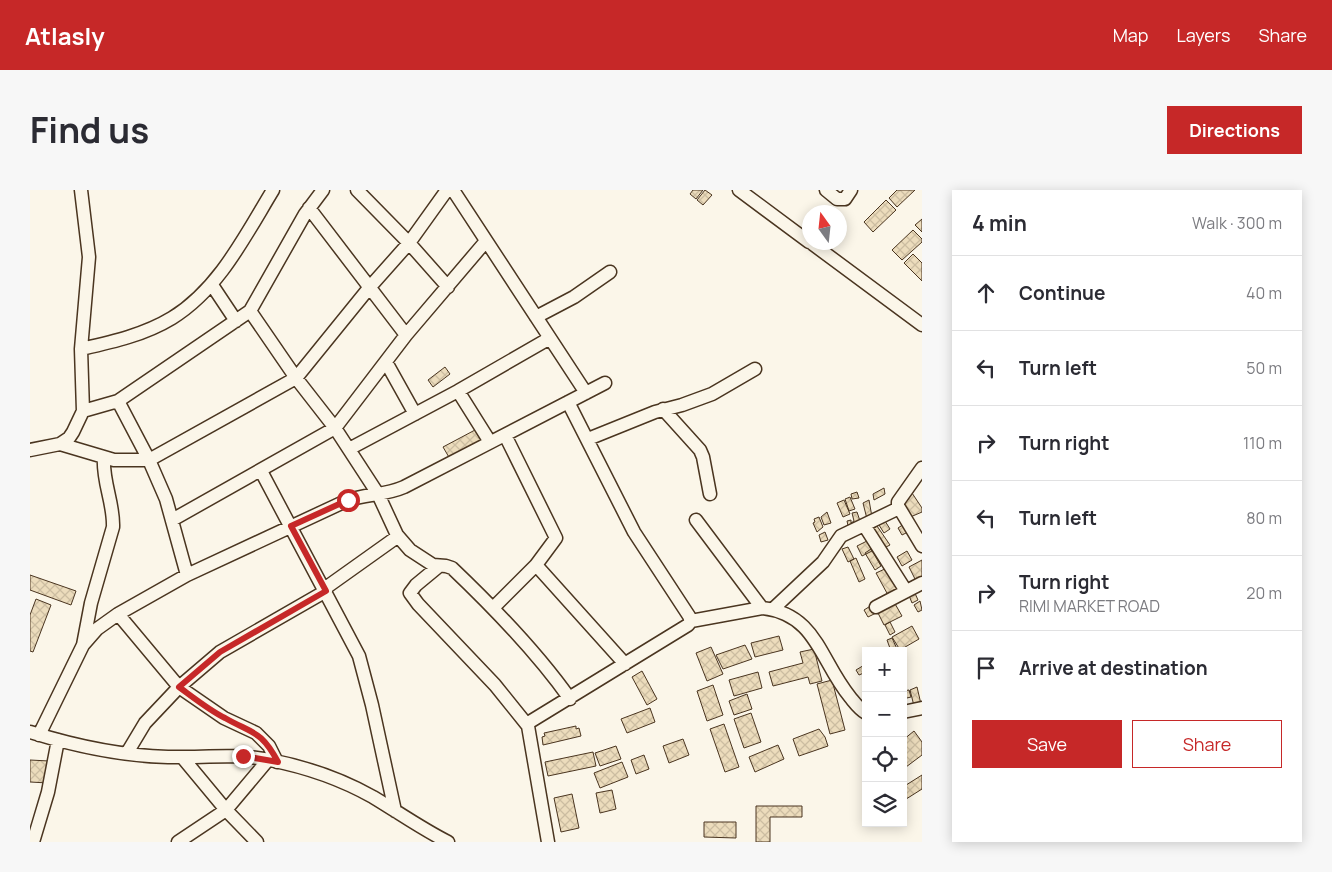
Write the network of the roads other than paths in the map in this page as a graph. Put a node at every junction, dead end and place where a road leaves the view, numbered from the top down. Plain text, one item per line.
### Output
1 (81, 190) edge
2 (274, 190) edge
3 (323, 190) edge
4 (357, 190) edge
5 (447, 190) edge
6 (452, 190) edge
7 (739, 190) edge
8 (826, 190) edge
9 (851, 190) edge
10 (309, 208) junction
11 (802, 236) edge
12 (486, 241) junction
13 (409, 243) junction
14 (821, 250) edge
15 (610, 272) dead end
16 (212, 285) junction
17 (448, 287) junction
18 (369, 288) junction
19 (250, 311) junction
20 (536, 317) junction
21 (236, 321) junction
22 (922, 325) edge
23 (406, 335) junction
24 (550, 338) junction
25 (81, 350) junction
26 (386, 362) junction
27 (754, 369) dead end
28 (296, 378) junction
29 (605, 383) dead end
30 (458, 391) junction
31 (586, 393) junction
32 (118, 401) junction
33 (568, 402) junction
34 (663, 409) junction
35 (83, 410) junction
36 (415, 414) junction
37 (335, 428) junction
38 (505, 434) junction
39 (588, 439) junction
40 (490, 442) junction
41 (60, 444) junction
42 (30, 448) edge
43 (349, 449) junction
44 (104, 457) junction
45 (149, 460) junction
46 (922, 468) edge
47 (261, 471) junction
48 (378, 494) junction
49 (710, 494) dead end
50 (900, 508) junction
51 (172, 520) junction
52 (696, 520) dead end
53 (864, 524) junction
54 (291, 526) junction
55 (397, 535) junction
56 (922, 546) edge
57 (536, 565) junction
58 (439, 566) junction
59 (187, 575) junction
60 (922, 583) edge
61 (325, 590) junction
62 (906, 591) junction
63 (876, 607) dead end
64 (493, 608) junction
65 (767, 608) junction
66 (118, 614) junction
67 (691, 621) junction
68 (82, 645) junction
69 (624, 664) junction
70 (179, 687) junction
71 (570, 699) junction
72 (922, 708) edge
73 (862, 711) edge
74 (907, 711) edge
75 (528, 726) junction
76 (34, 734) edge
77 (58, 740) junction
78 (127, 754) junction
79 (182, 757) junction
80 (273, 761) junction
81 (226, 810) junction
82 (395, 811) junction
83 (34, 842) edge
84 (178, 842) edge
85 (257, 842) edge
86 (448, 842) edge
87 (548, 842) edge

1 - 25 street
2 - 16 street
3 - 10 street
4 - 13 street
5 - 13 street
6 - 12 street
7 - 11 street
8 - 9 street
10 - 18 street
10 - 19 street
12 - 17 street
12 - 20 street
13 - 17 street
13 - 18 street
14 - 22 street
15 - 20 street
16 - 21 street
16 - 25 street
17 - 23 street
18 - 23 street
18 - 28 street
19 - 21 street
19 - 28 street
20 - 24 street
21 - 32 street
23 - 26 street
24 - 30 street
24 - 31 street
25 - 35 street
26 - 36 street
26 - 37 street
27 - 34 street
28 - 37 street
28 - 45 street
29 - 31 street
30 - 36 street
30 - 40 street
31 - 33 street
32 - 35 street
32 - 45 street
33 - 38 street
33 - 39 street
34 - 39 street
34 - 49 street
35 - 41 street
36 - 43 street
37 - 43 street
37 - 47 street
38 - 40 street
38 - 57 street
39 - 67 street
40 - 48 street
41 - 42 street
41 - 44 street
43 - 48 street
44 - 45 street
44 - 68 street
45 - 51 street
46 - 50 street
47 - 51 street
47 - 54 street
48 - 54 street
48 - 55 street
50 - 53 street
50 - 56 street
51 - 59 street
52 - 65 street
53 - 62 street
53 - 65 street
54 - 59 street
54 - 61 street
55 - 58 street
55 - 61 street
57 - 64 street
57 - 69 street
58 - 64 street
58 - 75 street
59 - 66 street
60 - 62 street
61 - 70 street
61 - 82 street
62 - 63 street
64 - 71 street
65 - 67 street
65 - 73 street
66 - 68 street
66 - 70 street
67 - 69 street
68 - 76 street
69 - 71 street
70 - 78 street
70 - 80 street
71 - 75 street
72 - 74 street
75 - 87 street
76 - 77 street
77 - 78 street
77 - 83 street
78 - 79 street
79 - 80 street
79 - 81 street
80 - 81 street
80 - 82 street
81 - 84 street
81 - 85 street
82 - 86 street

